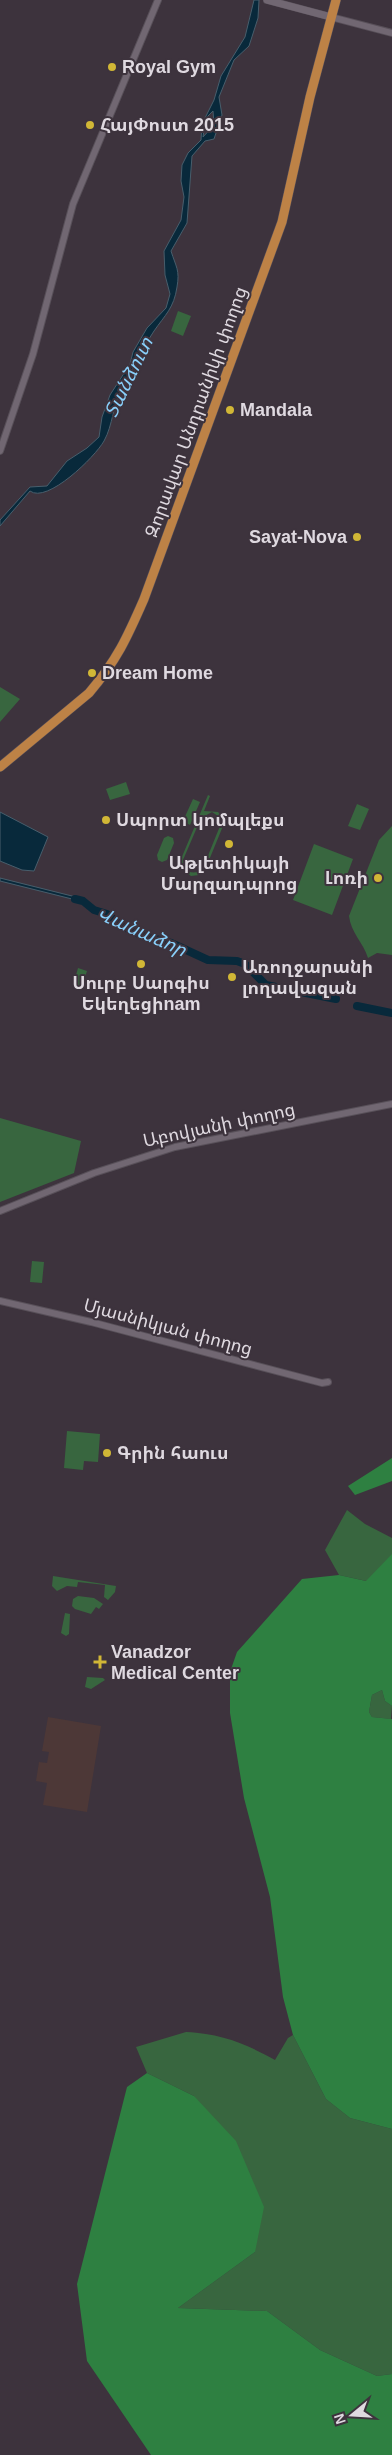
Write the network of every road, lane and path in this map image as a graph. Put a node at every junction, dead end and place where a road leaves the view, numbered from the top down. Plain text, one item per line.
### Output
1 (158, 0) edge
2 (269, 0) edge
3 (336, 0) edge
4 (331, 17) junction
5 (392, 33) edge
6 (0, 451) edge
7 (0, 767) edge
8 (392, 1104) edge
9 (0, 1211) edge
10 (0, 1301) edge
11 (328, 1382) dead end

1 - 6 street
2 - 4 main road
3 - 4 highway, Զորավար Անդրանիկի փողոց
4 - 5 street
4 - 7 highway, Զորավար Անդրանիկի փողոց
8 - 9 street, Աբովյանի փողոց
10 - 11 street, Մյասնիկյան փողոց

